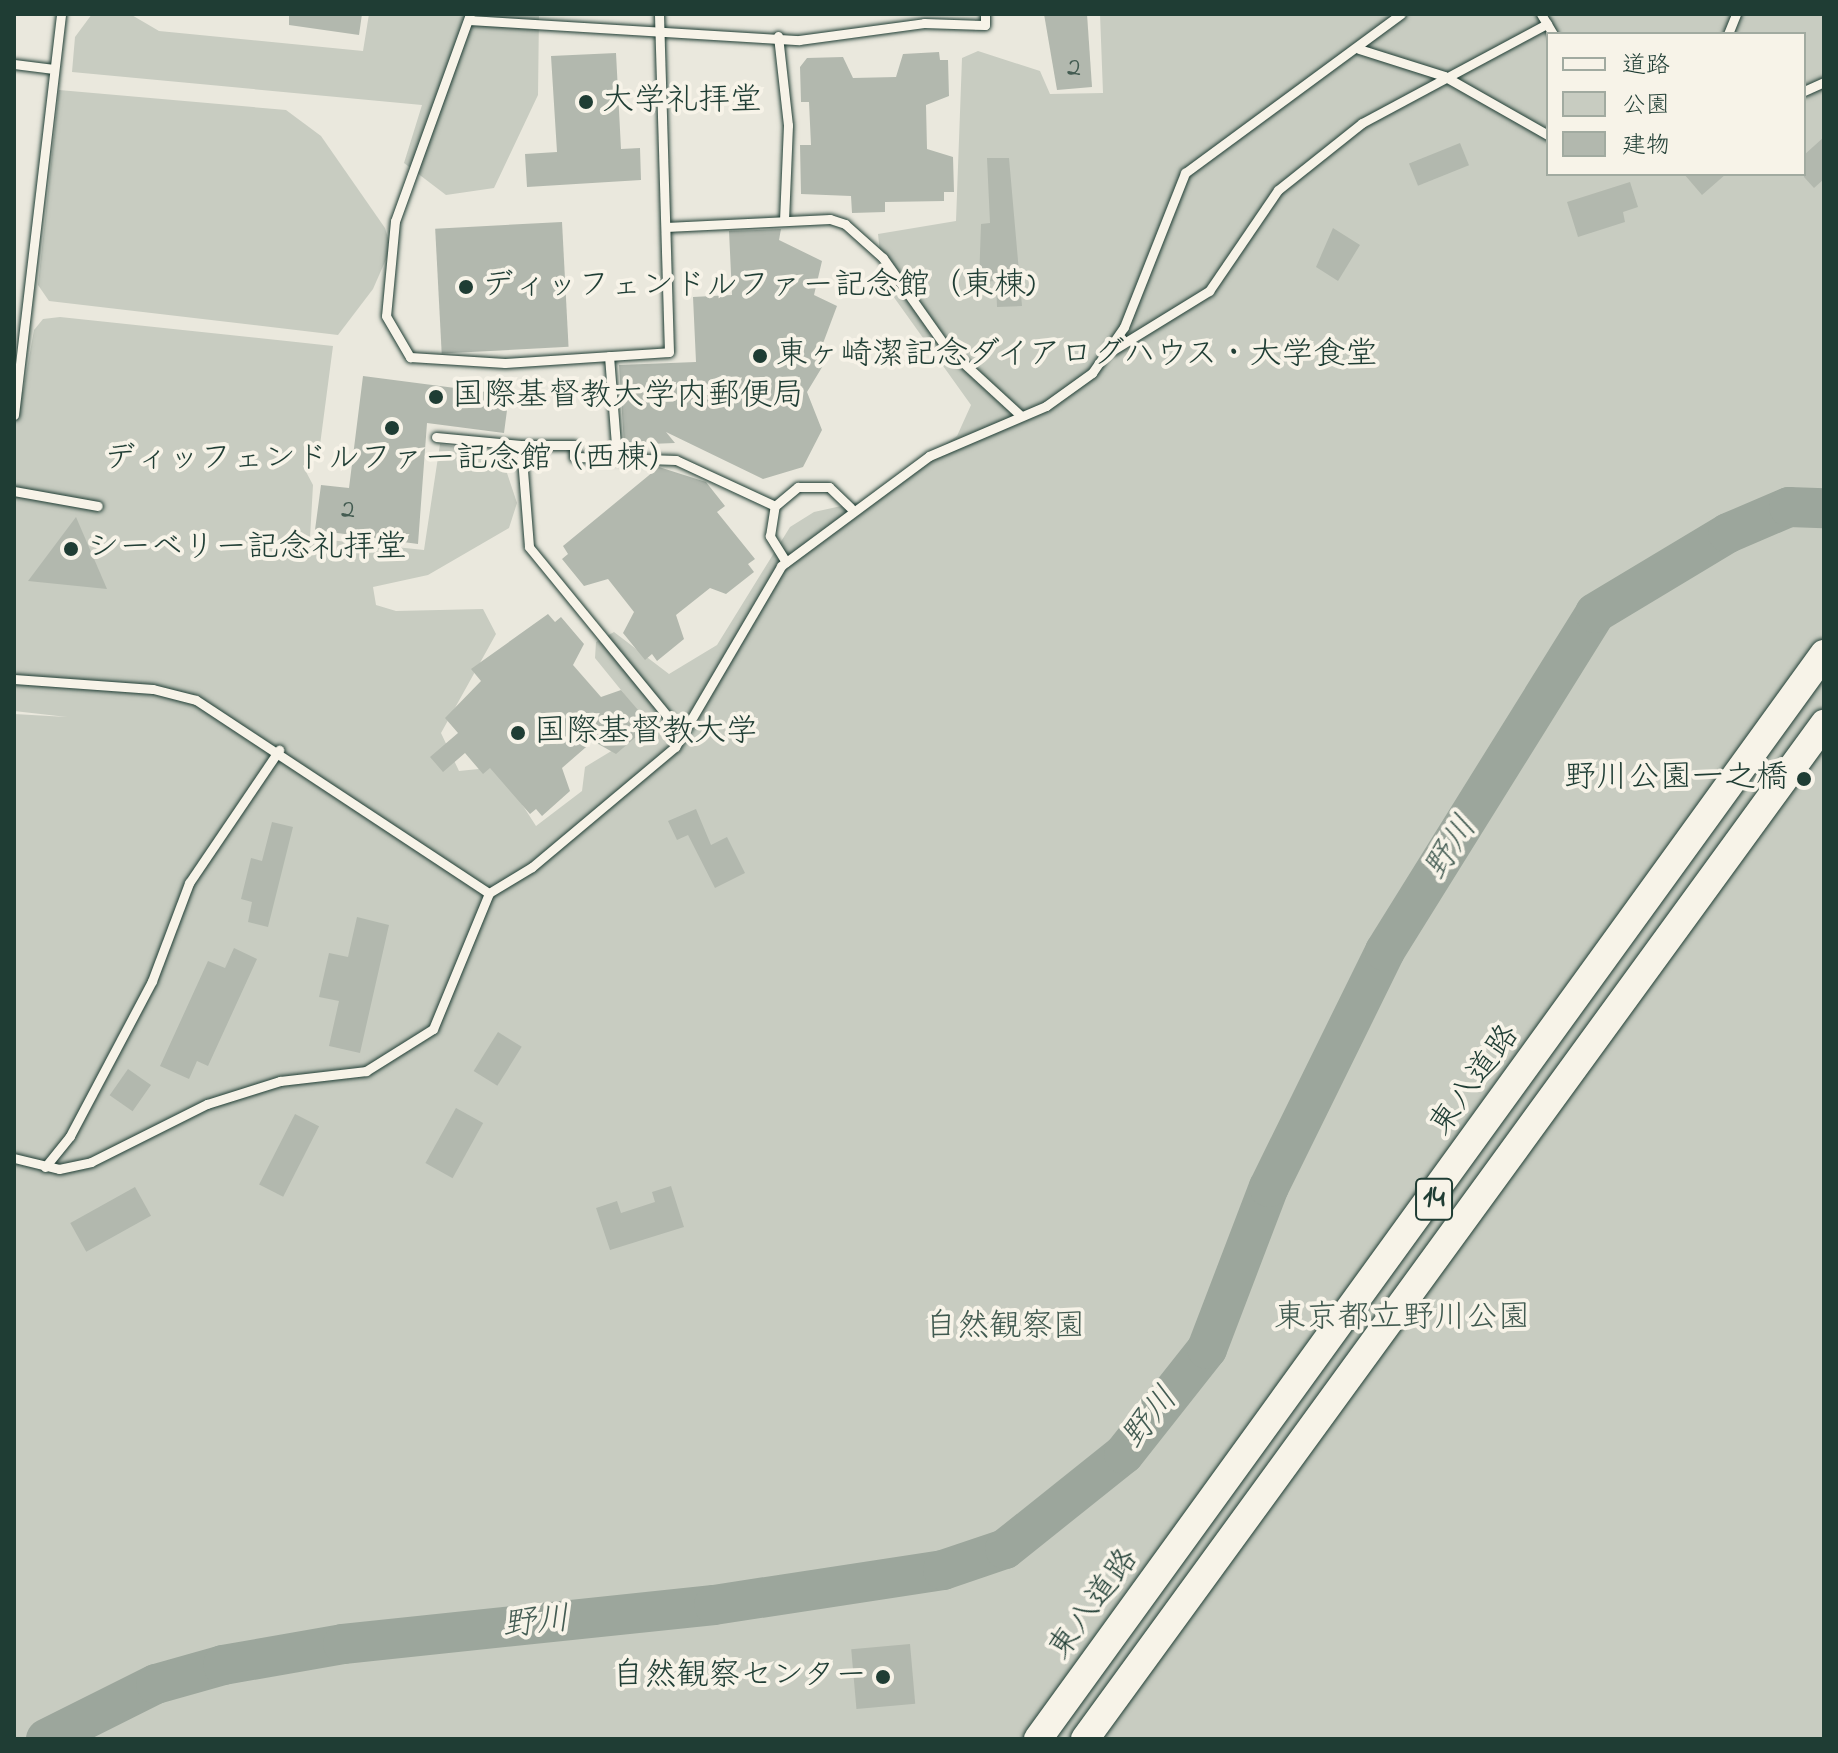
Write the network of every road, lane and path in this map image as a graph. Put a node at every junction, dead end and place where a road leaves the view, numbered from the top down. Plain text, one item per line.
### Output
1 (61, 14) edge
2 (659, 14) edge
3 (985, 14) edge
4 (1401, 14) edge
5 (1541, 14) edge
6 (470, 17) edge
7 (1547, 24) junction
8 (659, 28) junction
9 (1552, 32) edge
10 (778, 36) junction
11 (1359, 49) junction
12 (14, 64) edge
13 (54, 69) junction
14 (1444, 76) junction
15 (1546, 134) edge
16 (784, 220) junction
17 (666, 227) junction
18 (1113, 350) junction
19 (609, 356) junction
20 (14, 415) edge
21 (1021, 416) junction
22 (436, 437) dead end
23 (521, 445) junction
24 (617, 458) junction
25 (14, 491) edge
26 (98, 506) dead end
27 (775, 506) junction
28 (851, 508) junction
29 (786, 562) junction
30 (1824, 654) edge
31 (14, 679) edge
32 (1824, 724) edge
33 (683, 735) junction
34 (279, 750) junction
35 (489, 893) junction
36 (14, 1158) edge
37 (45, 1167) junction
38 (1038, 1739) edge
39 (1085, 1739) edge

1 - 13 lane
2 - 8 lane
3 - 10 lane
4 - 11 lane
5 - 7 lane
6 - 8 lane
6 - 19 lane
7 - 9 lane
7 - 14 lane
8 - 10 lane
8 - 17 lane
10 - 16 lane
11 - 14 lane
11 - 18 lane
12 - 13 lane
13 - 20 lane
14 - 15 lane
14 - 18 lane
16 - 17 lane
16 - 21 lane
17 - 19 lane
18 - 21 lane
19 - 24 lane
21 - 28 lane
22 - 23 lane
23 - 24 lane
23 - 33 lane
24 - 27 lane
25 - 26 lane
27 - 28 lane
27 - 29 lane
28 - 29 lane
29 - 33 lane
30 - 38 main road, 東八道路 / 14
31 - 34 lane
32 - 39 main road, 14
33 - 35 lane
34 - 35 lane
34 - 37 lane
35 - 37 lane
36 - 37 lane

